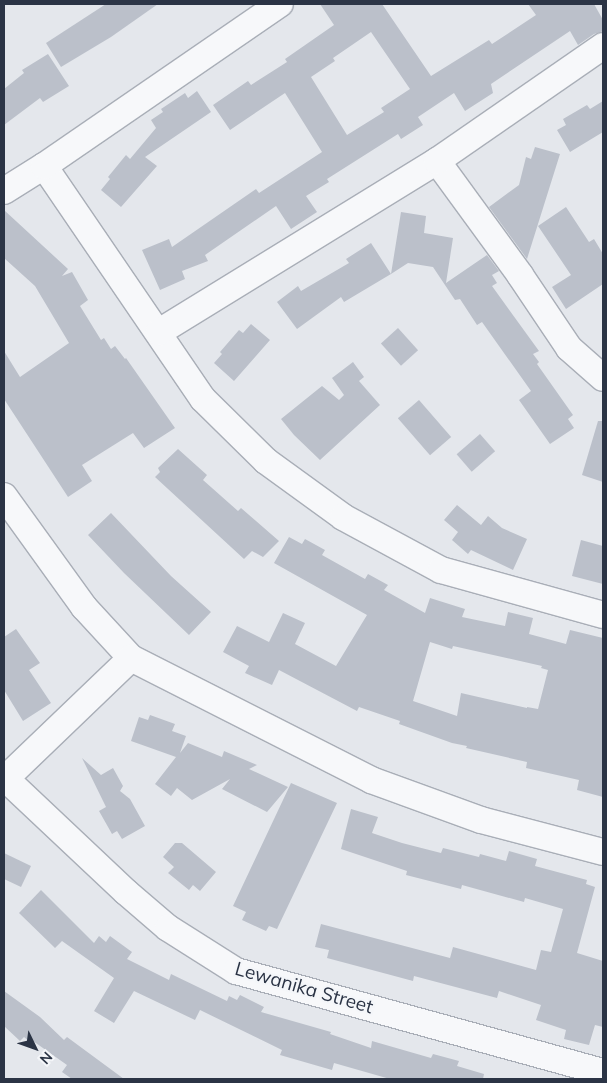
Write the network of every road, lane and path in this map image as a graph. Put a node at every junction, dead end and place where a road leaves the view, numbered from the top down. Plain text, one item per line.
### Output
1 (280, 4) edge
2 (603, 46) edge
3 (437, 162) junction
4 (44, 166) junction
5 (4, 191) edge
6 (159, 332) junction
7 (603, 378) edge
8 (4, 496) edge
9 (603, 615) edge
10 (131, 658) junction
11 (5, 780) edge
12 (603, 852) edge
13 (603, 1072) edge

1 - 4 street
2 - 3 street
3 - 6 street
3 - 7 street
4 - 5 street
4 - 6 street
6 - 9 street
8 - 10 street
10 - 11 street
10 - 12 street
11 - 13 street, Lewanika Street

